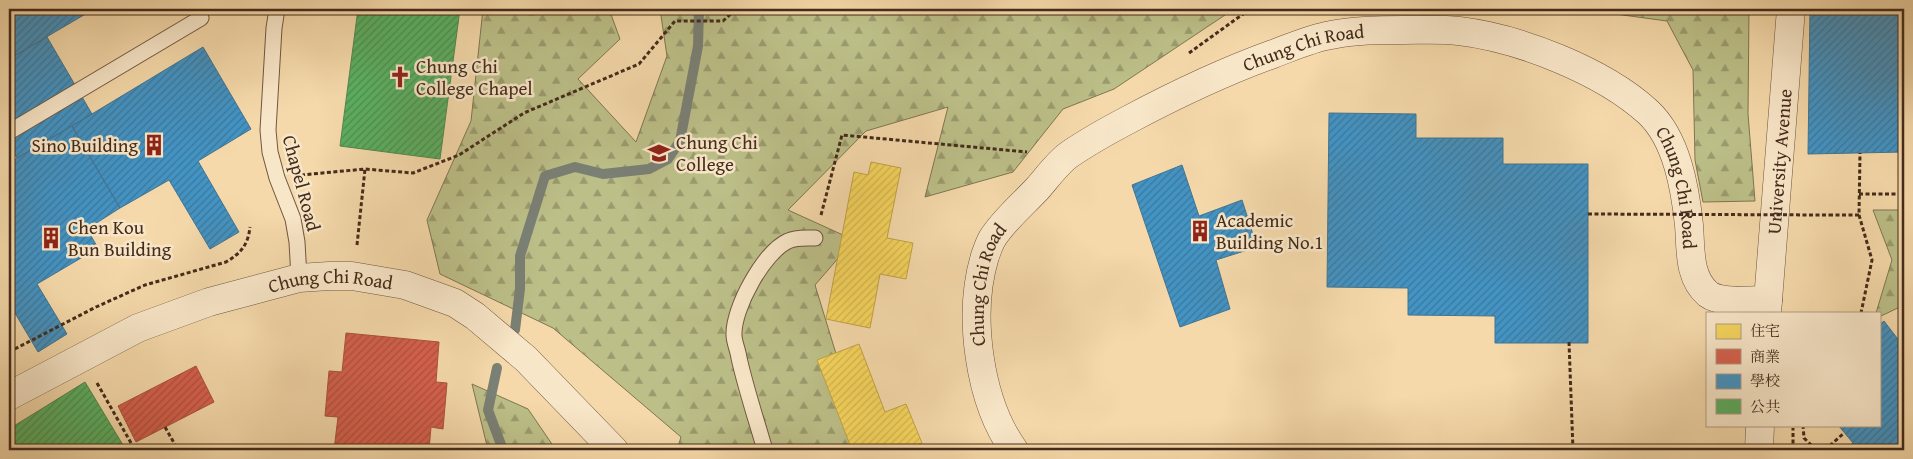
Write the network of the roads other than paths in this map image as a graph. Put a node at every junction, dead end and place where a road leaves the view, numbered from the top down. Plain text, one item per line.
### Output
1 (278, 9) edge
2 (1791, 9) edge
3 (200, 18) dead end
4 (9, 132) edge
5 (815, 238) road end
6 (298, 278) junction
7 (1768, 306) edge
8 (9, 396) edge
9 (1760, 426) edge
10 (614, 450) edge
11 (765, 450) edge
12 (1014, 450) edge
13 (1759, 450) edge

1 - 6 lane, Chapel Road
2 - 7 street, University Avenue
3 - 4 lane
5 - 11 lane
6 - 8 street, Chung Chi Road
6 - 10 street, Chung Chi Road
7 - 12 street, Chung Chi Road
9 - 13 street

